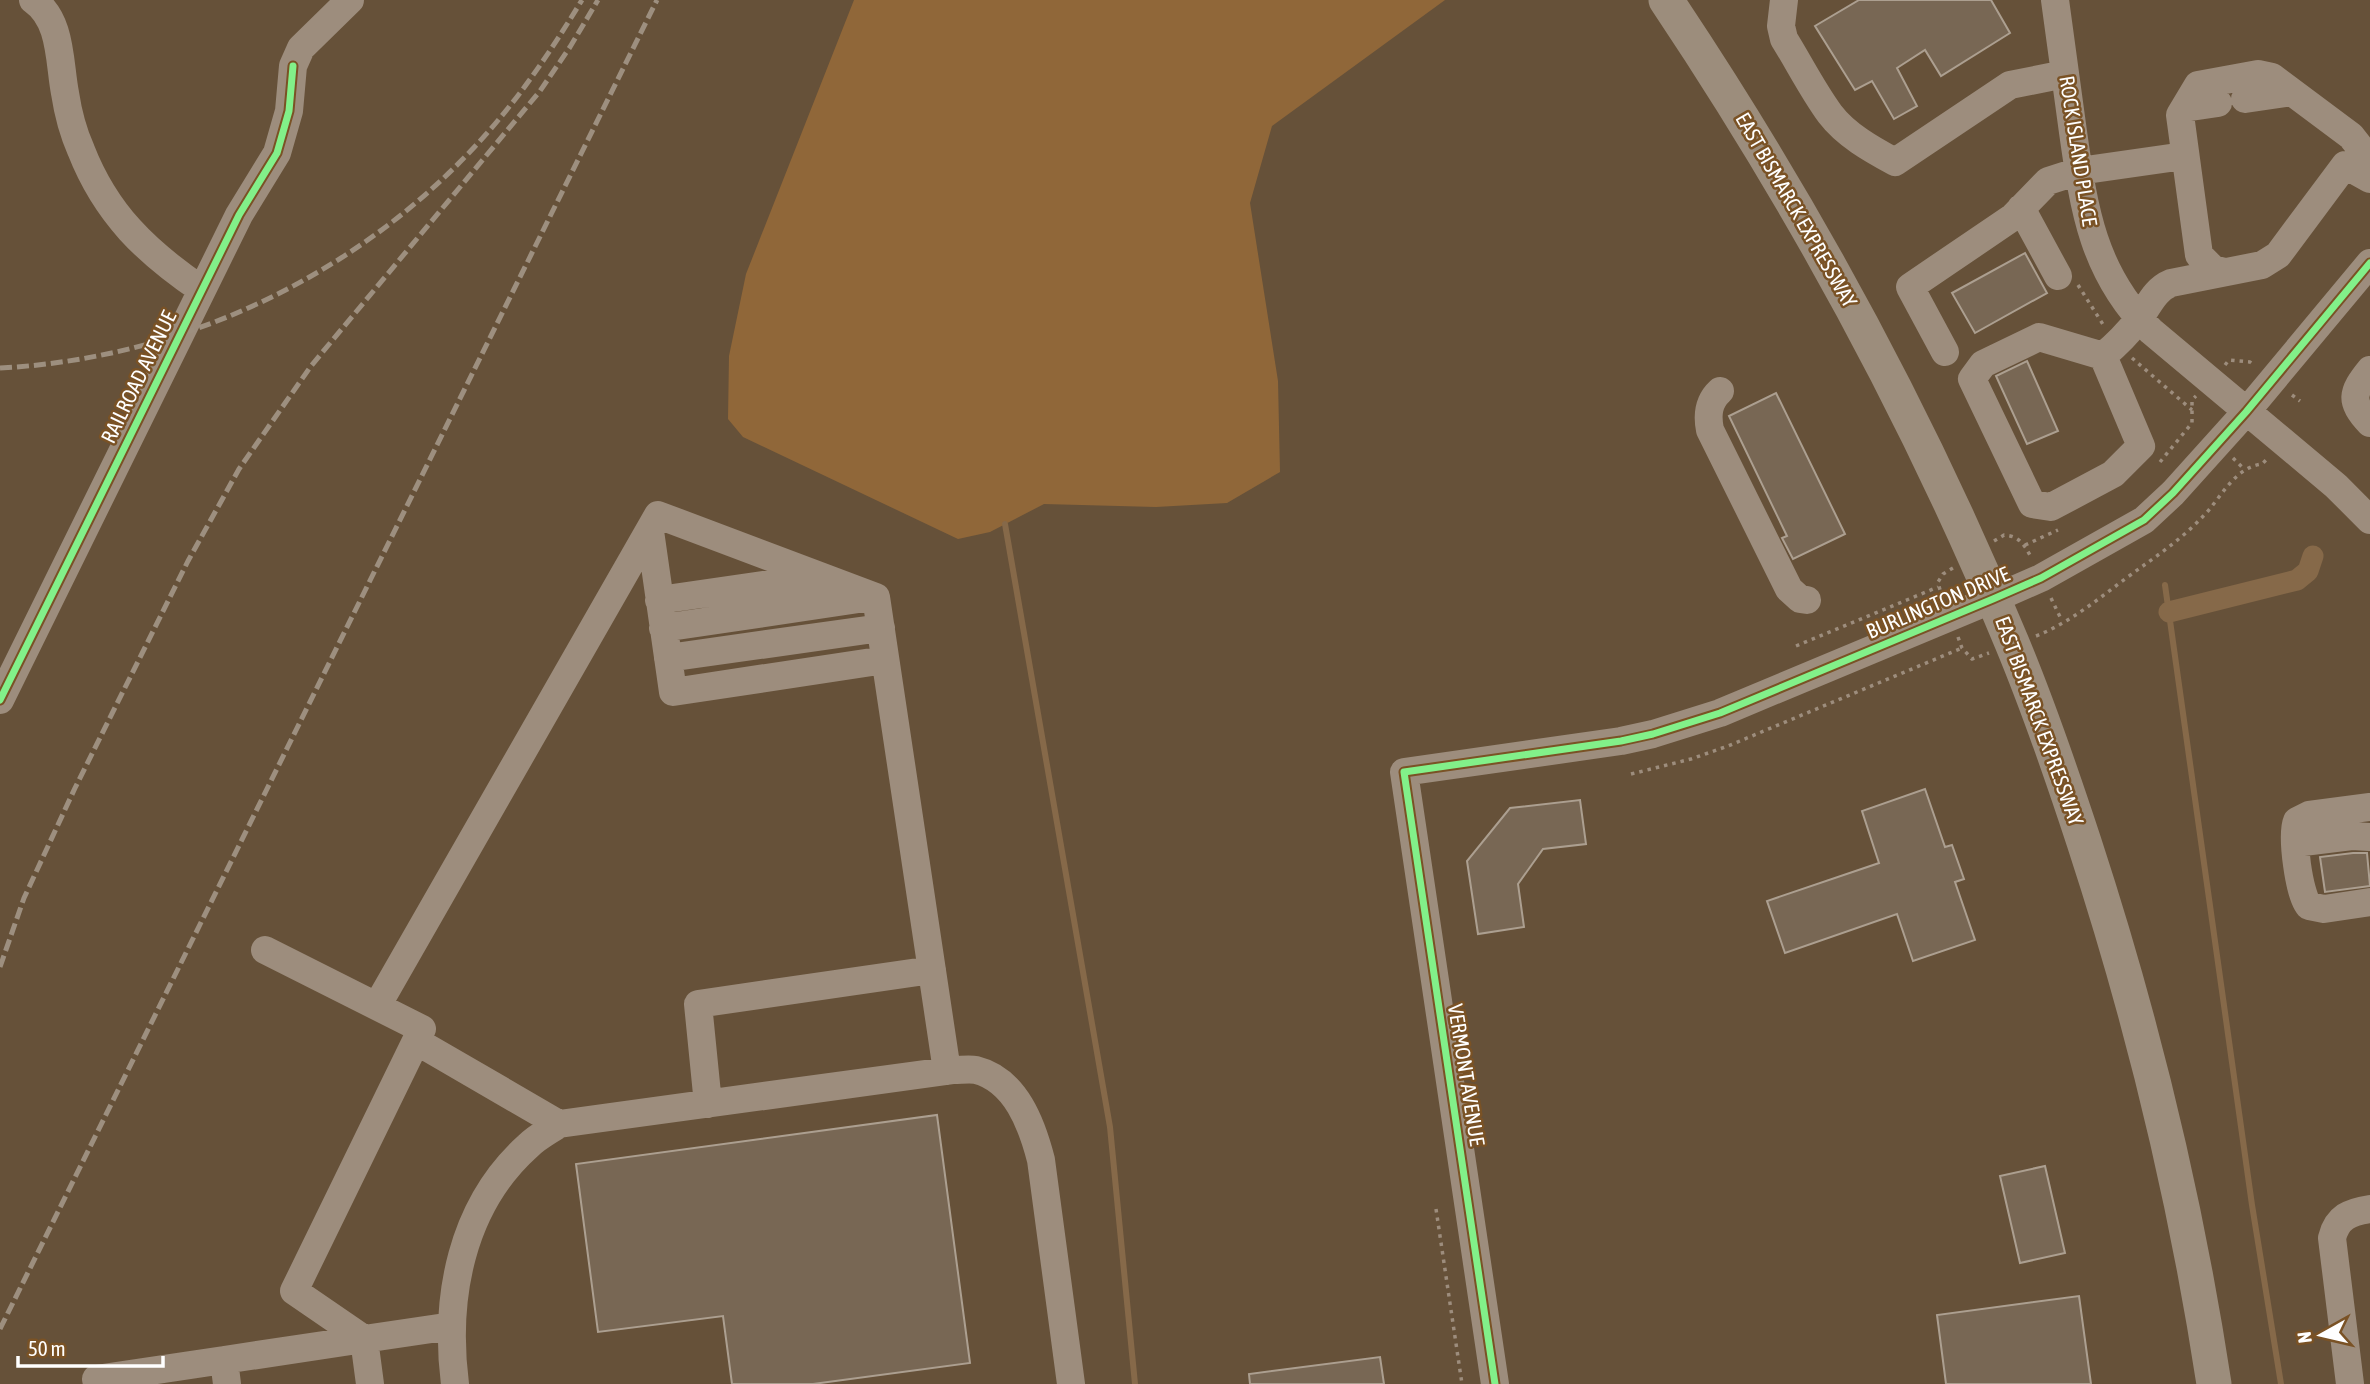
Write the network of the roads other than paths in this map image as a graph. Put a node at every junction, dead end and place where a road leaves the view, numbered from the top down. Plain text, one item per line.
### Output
1 (33, 0) edge
2 (350, 0) edge
3 (1666, 0) edge
4 (1784, 0) edge
5 (2055, 0) edge
6 (2065, 75) junction
7 (2292, 92) junction
8 (2184, 108) junction
9 (2183, 146) junction
10 (2370, 160) edge
11 (2079, 171) junction
12 (2370, 179) edge
13 (2021, 208) junction
14 (2370, 263) edge
15 (2225, 272) junction
16 (2058, 276) dead end
17 (202, 290) junction
18 (2139, 319) junction
19 (1945, 352) dead end
20 (2103, 356) junction
21 (2370, 370) edge
22 (1720, 391) dead end
23 (2246, 412) junction
24 (2370, 423) edge
25 (2370, 520) edge
26 (650, 531) junction
27 (823, 577) junction
28 (876, 597) junction
29 (1993, 599) junction
30 (660, 600) junction
31 (1807, 600) dead end
32 (663, 628) junction
33 (881, 628) junction
34 (668, 658) junction
35 (885, 660) junction
36 (0, 700) edge
37 (1404, 772) joint
38 (2370, 807) edge
39 (2370, 836) edge
40 (2295, 843) junction
41 (2370, 902) edge
42 (265, 950) dead end
43 (932, 970) junction
44 (377, 1006) junction
45 (416, 1041) junction
46 (947, 1071) junction
47 (708, 1104) junction
48 (559, 1124) junction
49 (2370, 1209) edge
50 (452, 1326) junction
51 (364, 1339) junction
52 (226, 1372) edge
53 (97, 1384) edge
54 (370, 1384) edge
55 (455, 1384) edge
56 (1070, 1384) edge
57 (1495, 1384) edge
58 (2214, 1384) edge
59 (2350, 1384) edge

1 - 17 street
2 - 17 street, RAILROAD AVENUE
3 - 29 main road, EAST BISMARCK EXPRESSWAY
4 - 6 street
5 - 6 street, ROCK ISLAND PLACE
6 - 11 street, ROCK ISLAND PLACE
7 - 8 street
7 - 8 street
7 - 10 street
8 - 9 street
9 - 11 street
9 - 15 street
11 - 13 street
11 - 18 street, ROCK ISLAND PLACE
12 - 15 street
13 - 16 street
13 - 19 street
14 - 23 street, BURLINGTON DRIVE
15 - 18 street
17 - 36 street, RAILROAD AVENUE
18 - 20 street
18 - 23 street, ROCK ISLAND PLACE
20 - 20 street
21 - 24 street
22 - 31 street
23 - 25 street, ROCK ISLAND PLACE
23 - 29 street, BURLINGTON DRIVE
26 - 27 street
26 - 30 street
26 - 44 street
27 - 28 street
27 - 30 street
28 - 32 street
28 - 33 street
29 - 37 street, BURLINGTON DRIVE
29 - 58 main road, EAST BISMARCK EXPRESSWAY
30 - 32 street
32 - 34 street
33 - 34 street
33 - 35 street
34 - 35 street
35 - 43 street
37 - 57 street, VERMONT AVENUE
38 - 40 street
39 - 40 street
40 - 41 street
42 - 44 street
43 - 46 street
43 - 47 street
44 - 45 street
45 - 48 street
45 - 51 street
46 - 47 street
46 - 56 street
47 - 48 street
48 - 50 street
49 - 59 street
50 - 51 street
50 - 55 street
51 - 52 street
51 - 54 street
52 - 53 street

